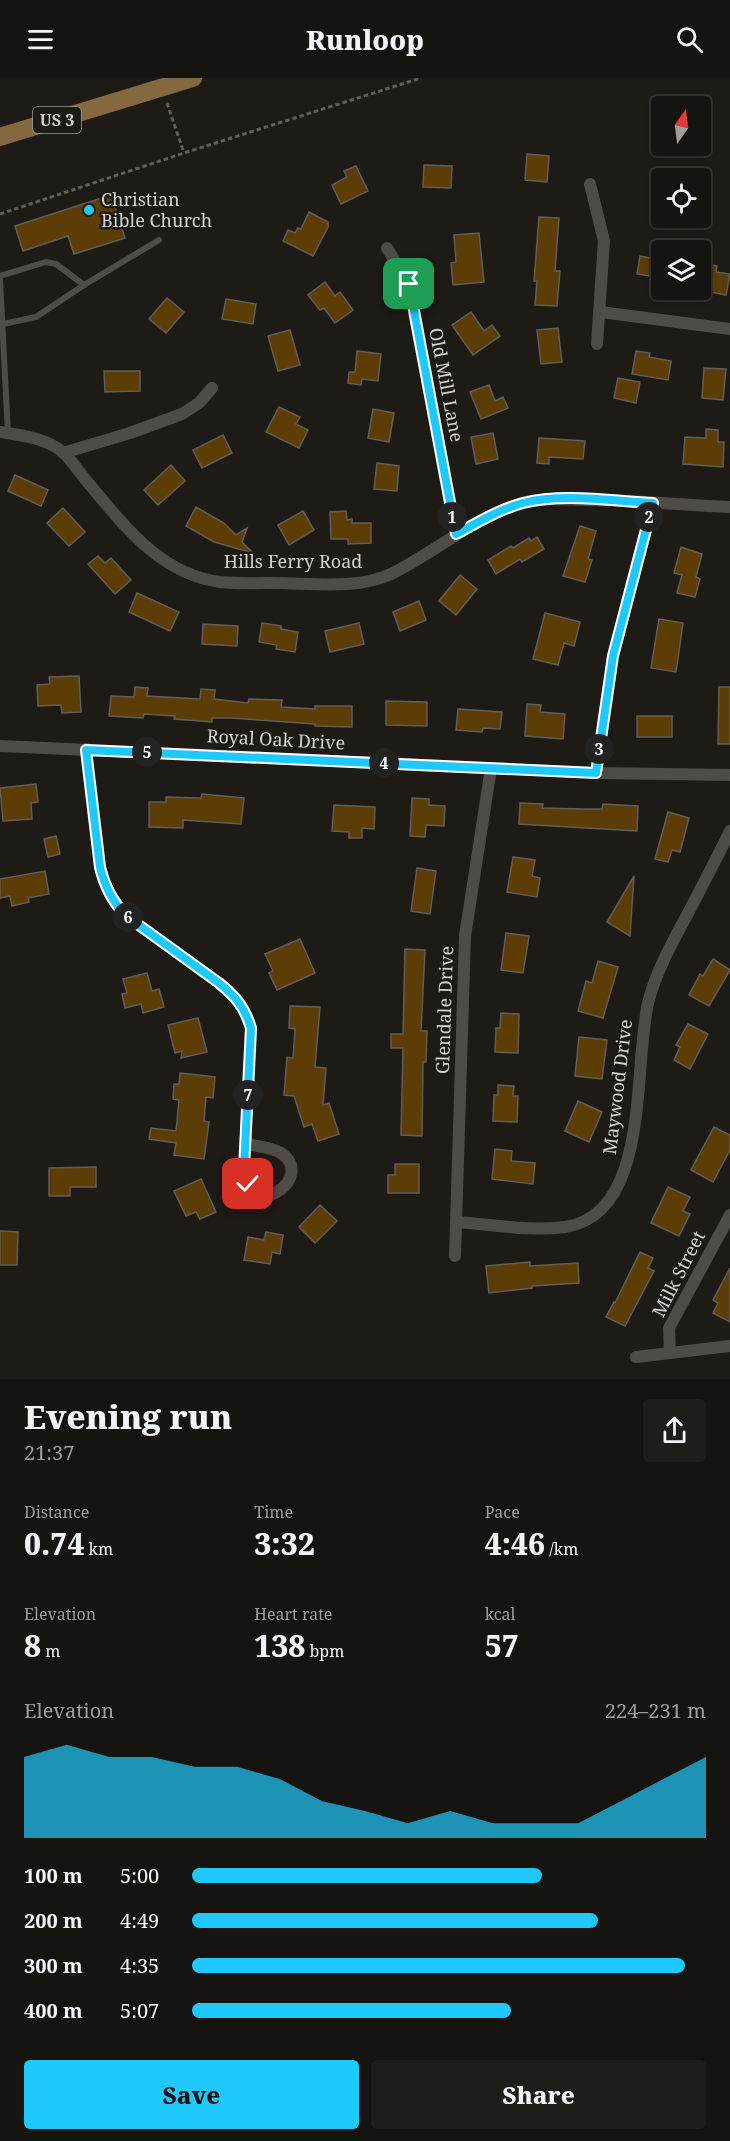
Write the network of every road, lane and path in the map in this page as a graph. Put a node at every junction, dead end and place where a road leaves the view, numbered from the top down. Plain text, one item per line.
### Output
1 (193, 78) edge
2 (421, 78) edge
3 (164, 97) dead end
4 (0, 137) edge
5 (184, 153) junction
6 (590, 184) dead end
7 (0, 214) edge
8 (159, 240) dead end
9 (387, 248) dead end
10 (0, 278) edge
11 (84, 285) junction
12 (600, 312) junction
13 (3, 324) junction
14 (730, 329) edge
15 (597, 344) dead end
16 (212, 388) dead end
17 (4, 433) edge
18 (63, 453) junction
19 (653, 503) junction
20 (730, 507) edge
21 (456, 534) junction
22 (0, 746) edge
23 (86, 750) junction
24 (491, 768) junction
25 (596, 773) junction
26 (730, 775) edge
27 (730, 831) edge
28 (246, 1144) junction
29 (730, 1215) edge
30 (456, 1222) junction
31 (454, 1256) dead end
32 (730, 1346) edge
33 (670, 1353) junction
34 (636, 1357) dead end

1 - 4 main road, US 3
2 - 5 path
3 - 5 path
5 - 7 path
6 - 12 street
8 - 11 lane
9 - 21 street, Old Mill Lane
10 - 11 lane
10 - 13 lane
11 - 13 lane
12 - 14 street
12 - 15 street
13 - 17 lane
16 - 18 street
17 - 18 street, Hills Ferry Road
18 - 21 street, Hills Ferry Road
19 - 20 street, Hills Ferry Road
19 - 21 street, Hills Ferry Road
19 - 25 street
22 - 23 street, Royal Oak Drive
23 - 24 street, Royal Oak Drive
23 - 28 street
24 - 25 street, Royal Oak Drive
24 - 30 street, Glendale Drive
25 - 26 street, Royal Oak Drive
27 - 30 street, Maywood Drive
28 - 28 street
29 - 33 street, Milk Street
30 - 31 street, Glendale Drive
32 - 33 street
33 - 34 street

